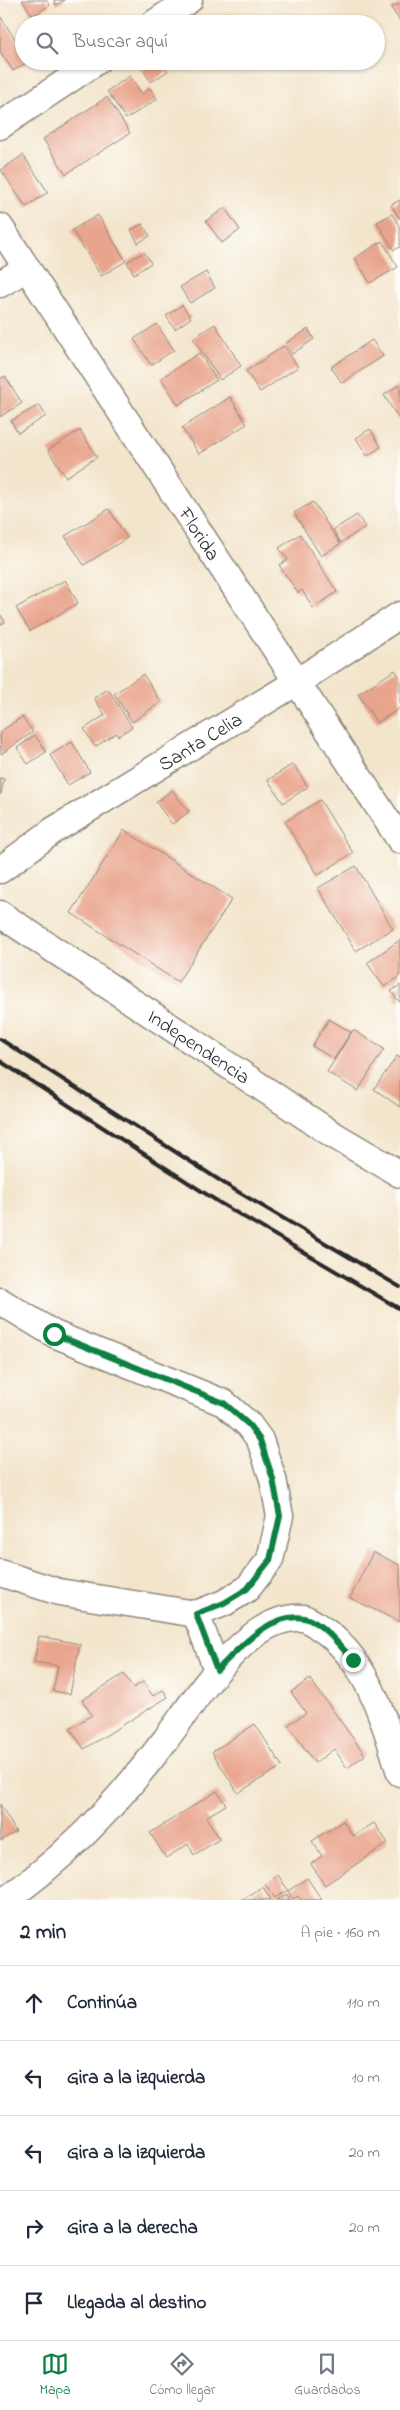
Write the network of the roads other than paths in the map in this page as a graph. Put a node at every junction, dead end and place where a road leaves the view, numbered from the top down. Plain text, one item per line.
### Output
1 (189, 0) edge
2 (166, 15) edge
3 (84, 70) edge
4 (0, 126) edge
5 (0, 227) edge
6 (26, 268) junction
7 (0, 284) edge
8 (400, 614) edge
9 (297, 682) junction
10 (400, 840) edge
11 (0, 870) edge
12 (0, 914) edge
13 (400, 1174) edge
14 (0, 1301) edge
15 (0, 1573) edge
16 (196, 1614) junction
17 (217, 1670) junction
18 (400, 1774) edge
19 (6, 1900) edge

1 - 2 street
3 - 4 street
5 - 6 street, Florida
6 - 7 street
6 - 9 street, Florida
8 - 9 street, Santa Celia
9 - 10 street, Florida
9 - 11 street, Santa Celia
12 - 13 street, Independencia
14 - 16 street
15 - 16 street
16 - 17 street
17 - 18 street
17 - 19 street

